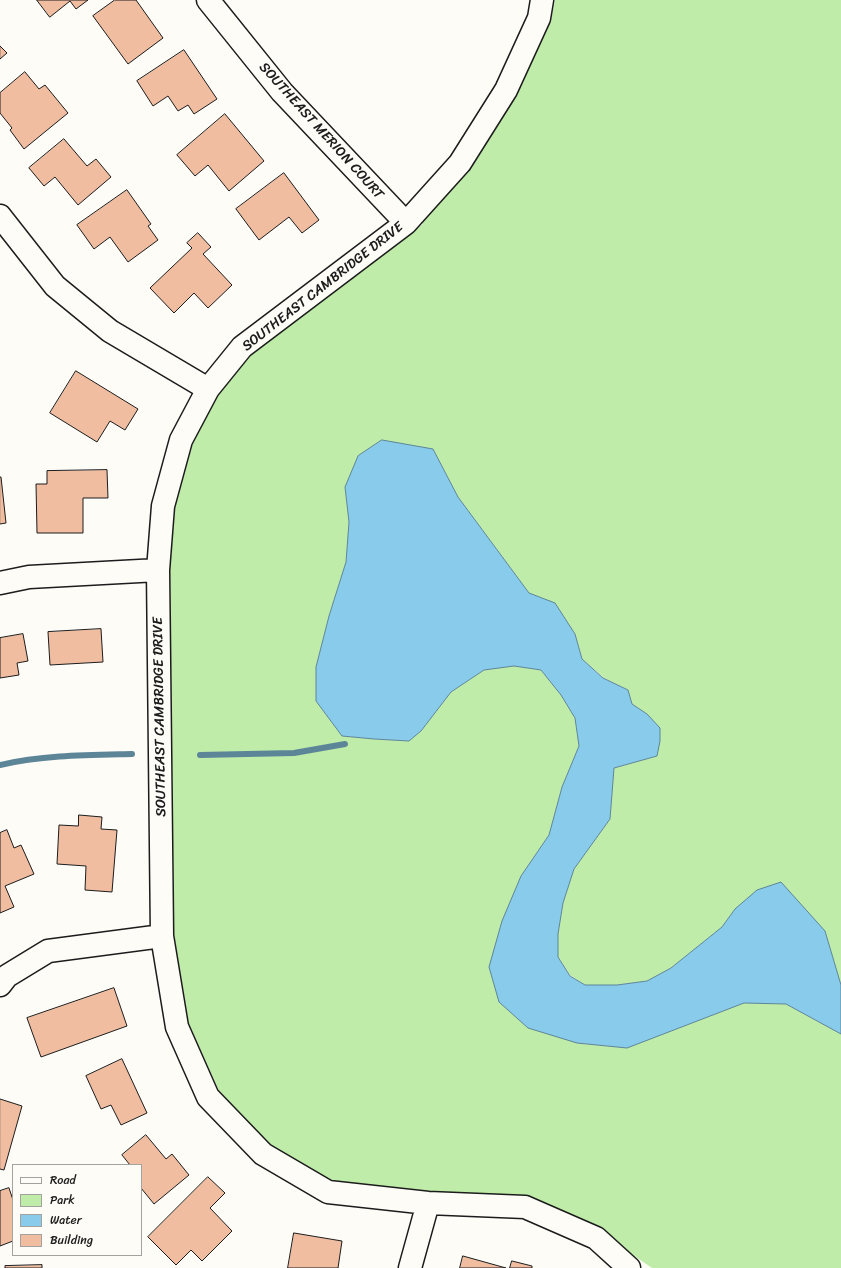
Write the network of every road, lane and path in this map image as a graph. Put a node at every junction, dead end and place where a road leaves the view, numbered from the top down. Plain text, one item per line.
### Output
1 (208, 0) edge
2 (542, 0) edge
3 (0, 216) edge
4 (406, 223) junction
5 (208, 389) junction
6 (158, 570) junction
7 (0, 583) edge
8 (162, 936) junction
9 (0, 985) edge
10 (428, 1203) junction
11 (410, 1268) edge
12 (629, 1268) edge

1 - 4 street, SOUTHEAST MERION COURT
2 - 4 street, SOUTHEAST CAMBRIDGE DRIVE
3 - 5 street
4 - 5 street, SOUTHEAST CAMBRIDGE DRIVE
5 - 6 street, SOUTHEAST CAMBRIDGE DRIVE
6 - 7 street
6 - 8 street, SOUTHEAST CAMBRIDGE DRIVE
8 - 9 street
8 - 10 street, SOUTHEAST CAMBRIDGE DRIVE
10 - 11 street
10 - 12 street, SOUTHEAST CAMBRIDGE DRIVE

